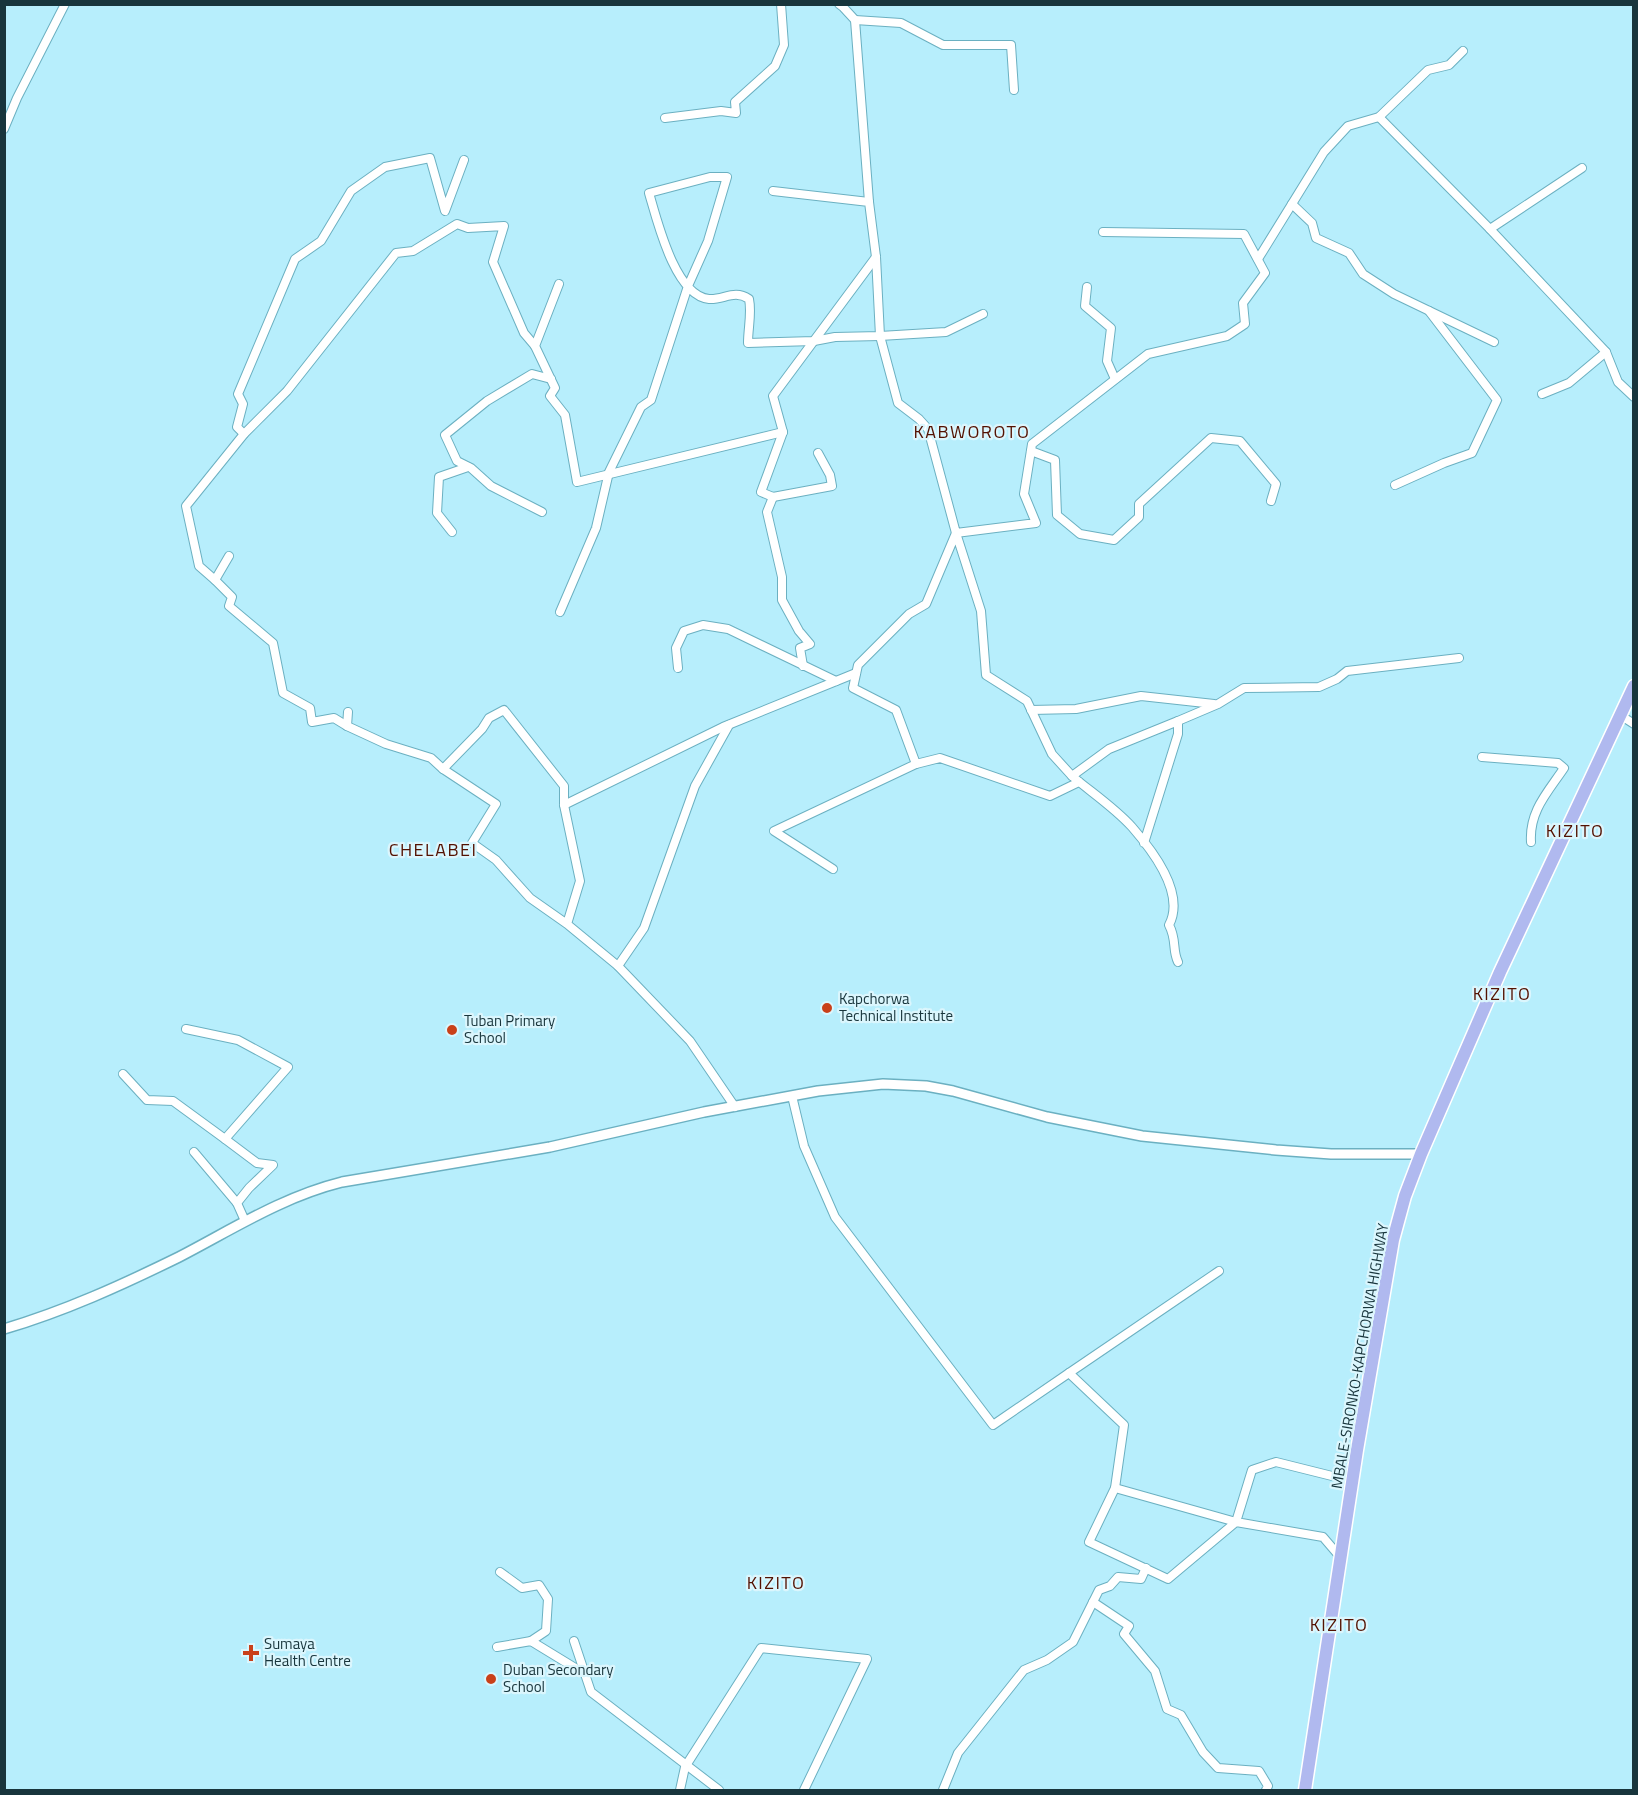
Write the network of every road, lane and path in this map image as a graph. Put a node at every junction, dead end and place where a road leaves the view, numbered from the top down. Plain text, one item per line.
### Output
1 (65, 4) edge
2 (781, 4) edge
3 (839, 4) edge
4 (855, 20) junction
5 (1463, 51) dead end
6 (1014, 90) dead end
7 (1379, 117) junction
8 (665, 118) dead end
9 (4, 129) edge
10 (464, 160) dead end
11 (1582, 168) dead end
12 (773, 191) dead end
13 (869, 202) junction
14 (1292, 204) junction
15 (1490, 229) junction
16 (1103, 232) dead end
17 (876, 257) junction
18 (1257, 259) junction
19 (559, 284) dead end
20 (687, 286) junction
21 (1087, 287) dead end
22 (1429, 311) junction
23 (983, 314) dead end
24 (880, 336) junction
25 (814, 341) junction
26 (1494, 342) dead end
27 (535, 346) junction
28 (1606, 351) junction
29 (1115, 379) junction
30 (551, 380) junction
31 (1542, 394) dead end
32 (1634, 397) edge
33 (783, 432) junction
34 (244, 434) junction
35 (1031, 451) junction
36 (818, 453) dead end
37 (468, 467) junction
38 (608, 475) junction
39 (1395, 485) dead end
40 (773, 497) junction
41 (1271, 501) dead end
42 (542, 512) dead end
43 (452, 532) dead end
44 (956, 533) junction
45 (229, 556) dead end
46 (215, 580) junction
47 (560, 612) dead end
48 (1459, 658) dead end
49 (803, 666) junction
50 (678, 668) dead end
51 (856, 673) junction
52 (836, 681) junction
53 (1634, 686) edge
54 (1218, 704) junction
55 (1031, 710) junction
56 (348, 712) dead end
57 (1620, 715) junction
58 (1178, 721) junction
59 (729, 724) junction
60 (1634, 724) edge
61 (347, 726) junction
62 (1482, 757) dead end
63 (916, 764) junction
64 (443, 769) junction
65 (1072, 776) junction
66 (1079, 782) junction
67 (564, 805) junction
68 (1531, 842) dead end
69 (1144, 843) junction
70 (833, 869) dead end
71 (567, 924) junction
72 (1178, 962) dead end
73 (618, 966) junction
74 (186, 1029) dead end
75 (123, 1074) dead end
76 (792, 1096) junction
77 (735, 1107) junction
78 (225, 1139) junction
79 (194, 1152) dead end
80 (1421, 1154) junction
81 (237, 1203) junction
82 (245, 1221) junction
83 (1219, 1271) dead end
84 (4, 1329) edge
85 (1069, 1372) junction
86 (1332, 1476) dead end
87 (1115, 1488) junction
88 (1236, 1522) junction
89 (1341, 1558) junction
90 (1146, 1568) junction
91 (501, 1572) dead end
92 (1093, 1602) junction
93 (531, 1641) junction
94 (574, 1641) dead end
95 (497, 1647) dead end
96 (585, 1674) junction
97 (686, 1767) junction
98 (680, 1791) edge
99 (719, 1791) edge
100 (804, 1791) edge
101 (943, 1791) edge
102 (1266, 1791) edge
103 (1305, 1791) edge

1 - 9 street
2 - 8 street
3 - 4 street
4 - 6 street
4 - 13 street
5 - 7 street
7 - 14 street
7 - 15 street
10 - 34 street
11 - 15 street
12 - 13 street
13 - 17 street
14 - 18 street
14 - 22 street
15 - 28 street
16 - 18 street
17 - 24 street
17 - 25 street
18 - 29 street
19 - 27 street
20 - 20 street
20 - 25 street
20 - 38 street
21 - 29 street
22 - 26 street
22 - 39 street
23 - 24 street
24 - 25 street
24 - 44 street
25 - 33 street
27 - 30 street
27 - 34 street
28 - 31 street
28 - 32 street
29 - 35 street
30 - 37 street
30 - 38 street
33 - 38 street
33 - 40 street
34 - 46 street
35 - 41 street
35 - 44 street
36 - 40 street
37 - 42 street
37 - 43 street
38 - 47 street
40 - 49 street
44 - 51 street
44 - 55 street
45 - 46 street
46 - 61 street
48 - 54 street
49 - 50 street
49 - 52 street
51 - 52 street
51 - 63 street
52 - 59 street
53 - 57 main road, MBALE-SIRONKO-KAPCHORWA HIGHWAY
54 - 55 street
54 - 58 street
55 - 65 street
56 - 61 street
57 - 60 street
57 - 80 main road, MBALE-SIRONKO-KAPCHORWA HIGHWAY
58 - 65 street
58 - 69 street
59 - 67 street
59 - 73 street
61 - 64 street
62 - 68 street
63 - 66 street
63 - 70 street
64 - 67 street
64 - 71 street
65 - 66 street
66 - 69 street
67 - 71 street
69 - 72 street
71 - 73 street
73 - 77 street
74 - 78 street
75 - 78 street
76 - 77 street
76 - 80 street
76 - 85 street
77 - 82 street
78 - 81 street
79 - 81 street
80 - 89 main road, MBALE-SIRONKO-KAPCHORWA HIGHWAY
81 - 82 street
82 - 84 street
83 - 85 street
85 - 87 street
86 - 88 street
87 - 88 street
87 - 90 street
88 - 89 street
88 - 90 street
89 - 103 main road, MBALE-SIRONKO-KAPCHORWA HIGHWAY
90 - 92 street
91 - 93 street
92 - 101 street
92 - 102 street
93 - 95 street
93 - 96 street
94 - 96 street
96 - 97 street
97 - 98 street
97 - 99 street
97 - 100 street

